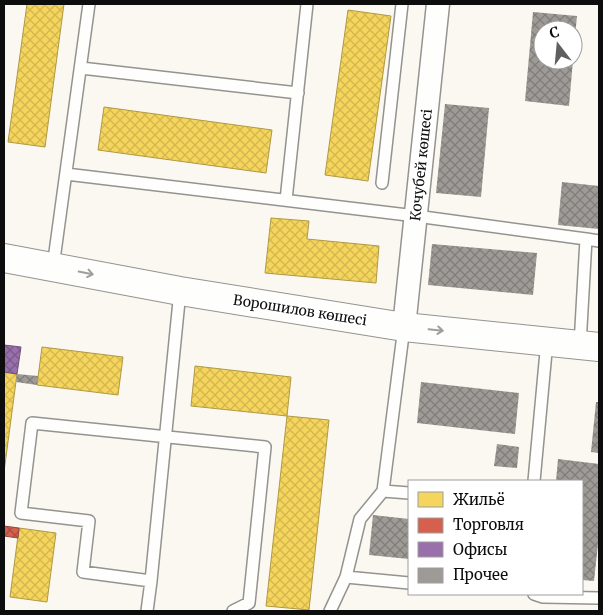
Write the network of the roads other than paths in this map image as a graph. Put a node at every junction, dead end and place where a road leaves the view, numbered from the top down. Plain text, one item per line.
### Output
1 (89, 4) edge
2 (307, 4) edge
3 (402, 4) edge
4 (438, 4) edge
5 (80, 68) junction
6 (298, 93) junction
7 (66, 174) junction
8 (382, 183) dead end
9 (286, 200) junction
10 (416, 216) junction
11 (586, 240) junction
12 (599, 241) edge
13 (4, 258) edge
14 (53, 267) junction
15 (180, 291) junction
16 (404, 327) junction
17 (547, 342) junction
18 (590, 346) edge
19 (166, 437) junction
20 (534, 480) edge
21 (383, 491) junction
22 (408, 493) edge
23 (346, 577) junction
24 (151, 581) junction
25 (408, 583) edge
26 (537, 595) edge
27 (599, 598) edge
28 (147, 611) edge
29 (233, 611) edge
30 (330, 611) edge

1 - 5 lane
2 - 6 lane
3 - 8 lane
4 - 10 street, Кочубей көшесі
5 - 6 lane
5 - 7 lane
6 - 9 lane
7 - 9 lane
7 - 14 lane
9 - 10 lane
10 - 11 lane
10 - 16 street, Кочубей көшесі
11 - 12 lane
11 - 18 lane
13 - 14 street, Ворошилов көшесі
14 -> 15 street, Ворошилов көшесі
15 - 16 street, Ворошилов көшесі
15 - 19 lane
16 -> 17 street, Ворошилов көшесі
16 - 21 lane
17 - 18 street, Ворошилов көшесі
17 - 20 lane
19 - 24 lane
19 - 24 lane
19 - 29 lane
21 - 22 lane
21 - 23 lane
23 - 25 lane
23 - 30 lane
24 - 28 lane
26 - 27 lane

